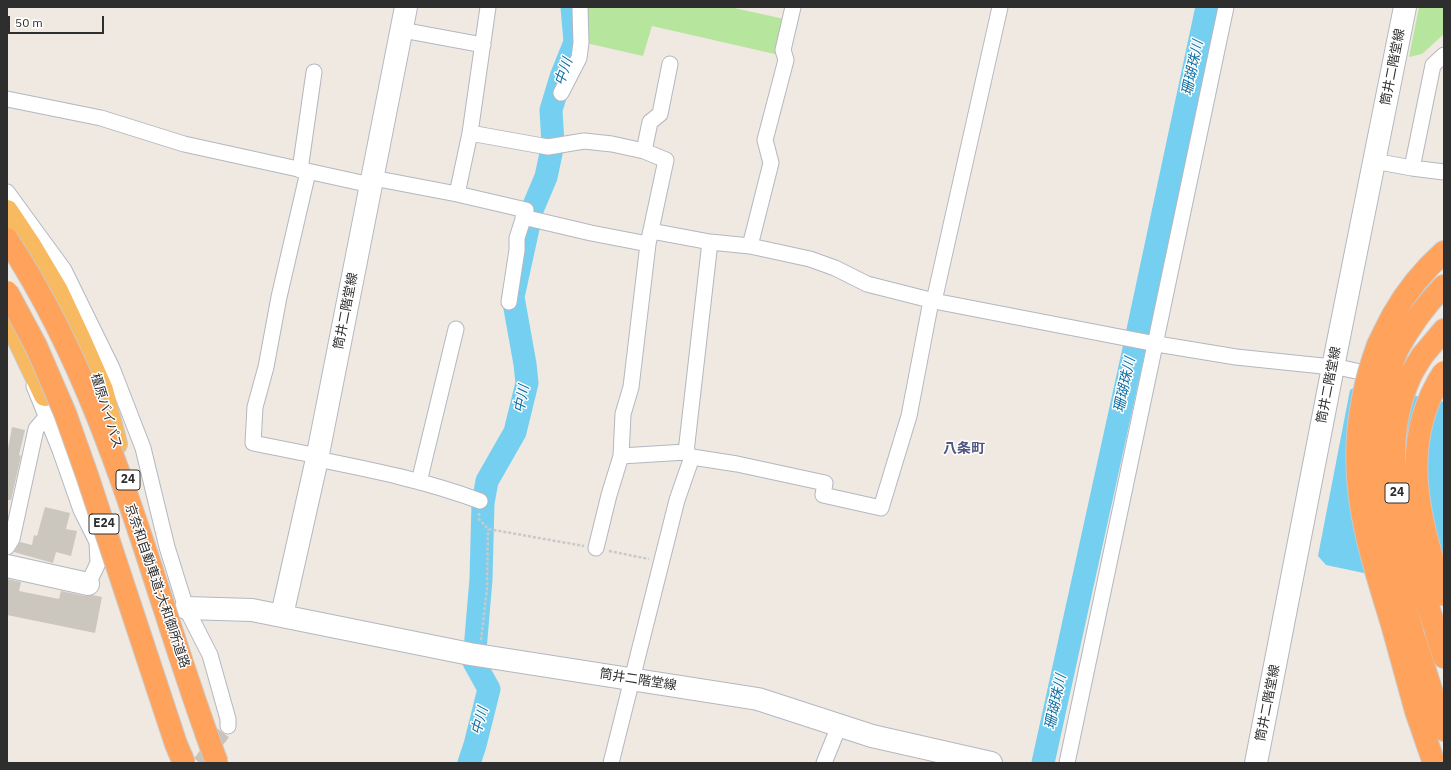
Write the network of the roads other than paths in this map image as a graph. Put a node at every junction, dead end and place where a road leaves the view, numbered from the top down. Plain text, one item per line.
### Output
1 (406, 7) edge
2 (488, 7) edge
3 (580, 7) edge
4 (793, 7) edge
5 (1000, 7) edge
6 (1226, 7) edge
7 (1405, 7) edge
8 (402, 30) junction
9 (483, 45) junction
10 (1444, 55) edge
11 (670, 64) dead end
12 (314, 72) dead end
13 (561, 93) dead end
14 (7, 99) edge
15 (470, 134) junction
16 (644, 151) junction
17 (1374, 161) junction
18 (1412, 168) junction
19 (304, 171) junction
20 (1444, 172) edge
21 (372, 181) junction
22 (7, 192) edge
23 (457, 194) junction
24 (7, 212) edge
25 (529, 218) junction
26 (650, 238) junction
27 (7, 239) edge
28 (710, 242) junction
29 (750, 246) junction
30 (1444, 252) edge
31 (1444, 286) edge
32 (7, 292) edge
33 (933, 301) junction
34 (509, 302) dead end
35 (7, 315) edge
36 (7, 328) edge
37 (456, 329) dead end
38 (1444, 330) edge
39 (1153, 343) junction
40 (1388, 347) junction
41 (1332, 367) junction
42 (1444, 372) edge
43 (1444, 390) edge
44 (46, 417) junction
45 (689, 454) junction
46 (622, 456) junction
47 (317, 458) junction
48 (419, 482) junction
49 (480, 501) dead end
50 (7, 547) edge
51 (596, 548) road end
52 (7, 566) edge
53 (88, 584) joint
54 (1444, 595) edge
55 (186, 608) junction
56 (282, 615) junction
57 (1403, 631) junction
58 (1444, 657) edge
59 (632, 679) junction
60 (228, 726) dead end
61 (839, 726) junction
62 (1444, 730) edge
63 (179, 763) edge
64 (184, 763) edge
65 (214, 763) edge
66 (217, 763) edge
67 (612, 763) edge
68 (824, 763) edge
69 (991, 763) edge
70 (1067, 763) edge
71 (1256, 763) edge
72 (1434, 763) edge

1 - 8 main road, 筒井二階堂線
2 - 9 street
3 - 13 street
4 - 29 street
5 - 33 street
6 - 39 street
7 - 17 main road, 筒井二階堂線
8 - 9 street
8 - 21 main road, 筒井二階堂線
9 - 15 street
10 - 18 street
11 - 16 street
12 - 19 street
14 - 19 street
15 - 16 street
15 - 23 street
16 - 26 street
17 - 18 street
17 - 41 main road, 筒井二階堂線
18 - 20 street
19 - 21 street
19 - 47 street
21 - 23 street
21 - 47 main road, 筒井二階堂線
22 - 55 street
23 - 25 street
24 - 65 highway, 橿原バイパス / 24
25 - 26 street
25 - 34 street
26 - 28 street
26 - 46 street
27 - 66 highway, 京奈和自動車道;大和御所道路 / E24, bridge
28 - 29 street
28 - 45 street
29 - 33 street
30 - 40 highway
31 - 40 highway
32 - 64 highway, E24, bridge
33 - 39 street
33 - 45 street
35 - 63 highway, 24
36 - 44 street
37 - 48 street
38 - 58 highway, 24, bridge
39 - 41 street
39 - 70 street
40 - 57 highway, bridge
41 - 43 street
41 - 71 main road, 筒井二階堂線
42 - 54 highway, bridge
44 - 50 street
44 - 53 street
45 - 46 street
45 - 59 street
46 - 51 street
47 - 48 street
47 - 56 main road, 筒井二階堂線
48 - 49 street
52 - 53 main road
55 - 56 main road, 筒井二階堂線
55 - 60 street
56 - 59 main road, 筒井二階堂線
57 - 62 highway
57 - 72 highway
59 - 61 main road, 筒井二階堂線
59 - 67 street
61 - 68 street
61 - 69 main road, 筒井二階堂線

